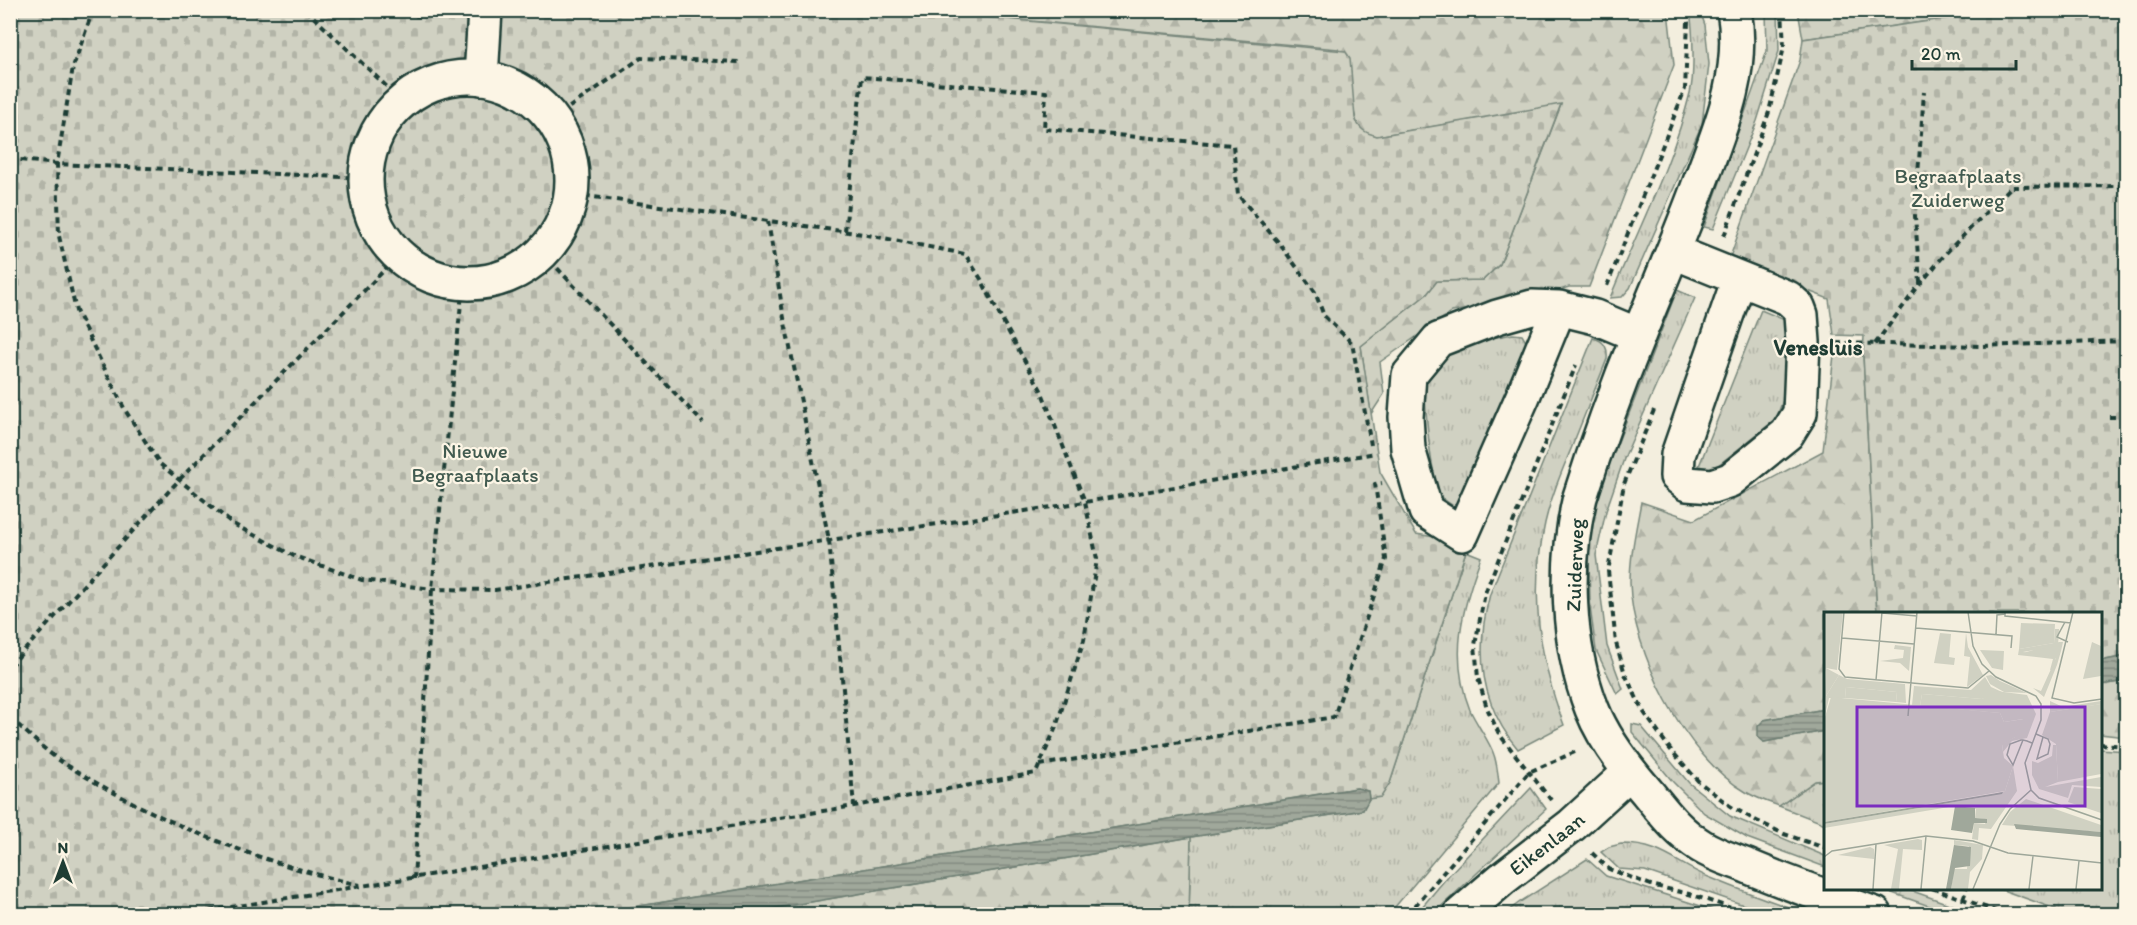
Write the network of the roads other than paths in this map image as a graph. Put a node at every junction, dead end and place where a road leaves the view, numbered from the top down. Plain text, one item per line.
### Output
1 (484, 10) edge
2 (1734, 10) edge
3 (481, 78) junction
4 (1674, 252) junction
5 (1725, 273) junction
6 (1559, 308) junction
7 (1638, 335) junction
8 (1630, 772) junction
9 (1461, 915) edge
10 (1875, 915) edge

1 - 3 street
2 - 4 street, Zuiderweg
3 - 3 street
4 - 5 street
4 - 7 street, Zuiderweg
5 - 5 street
6 - 6 street
6 - 7 street
7 - 8 street, Zuiderweg
8 - 9 street, Eikenlaan
8 - 10 street, Zuiderweg

